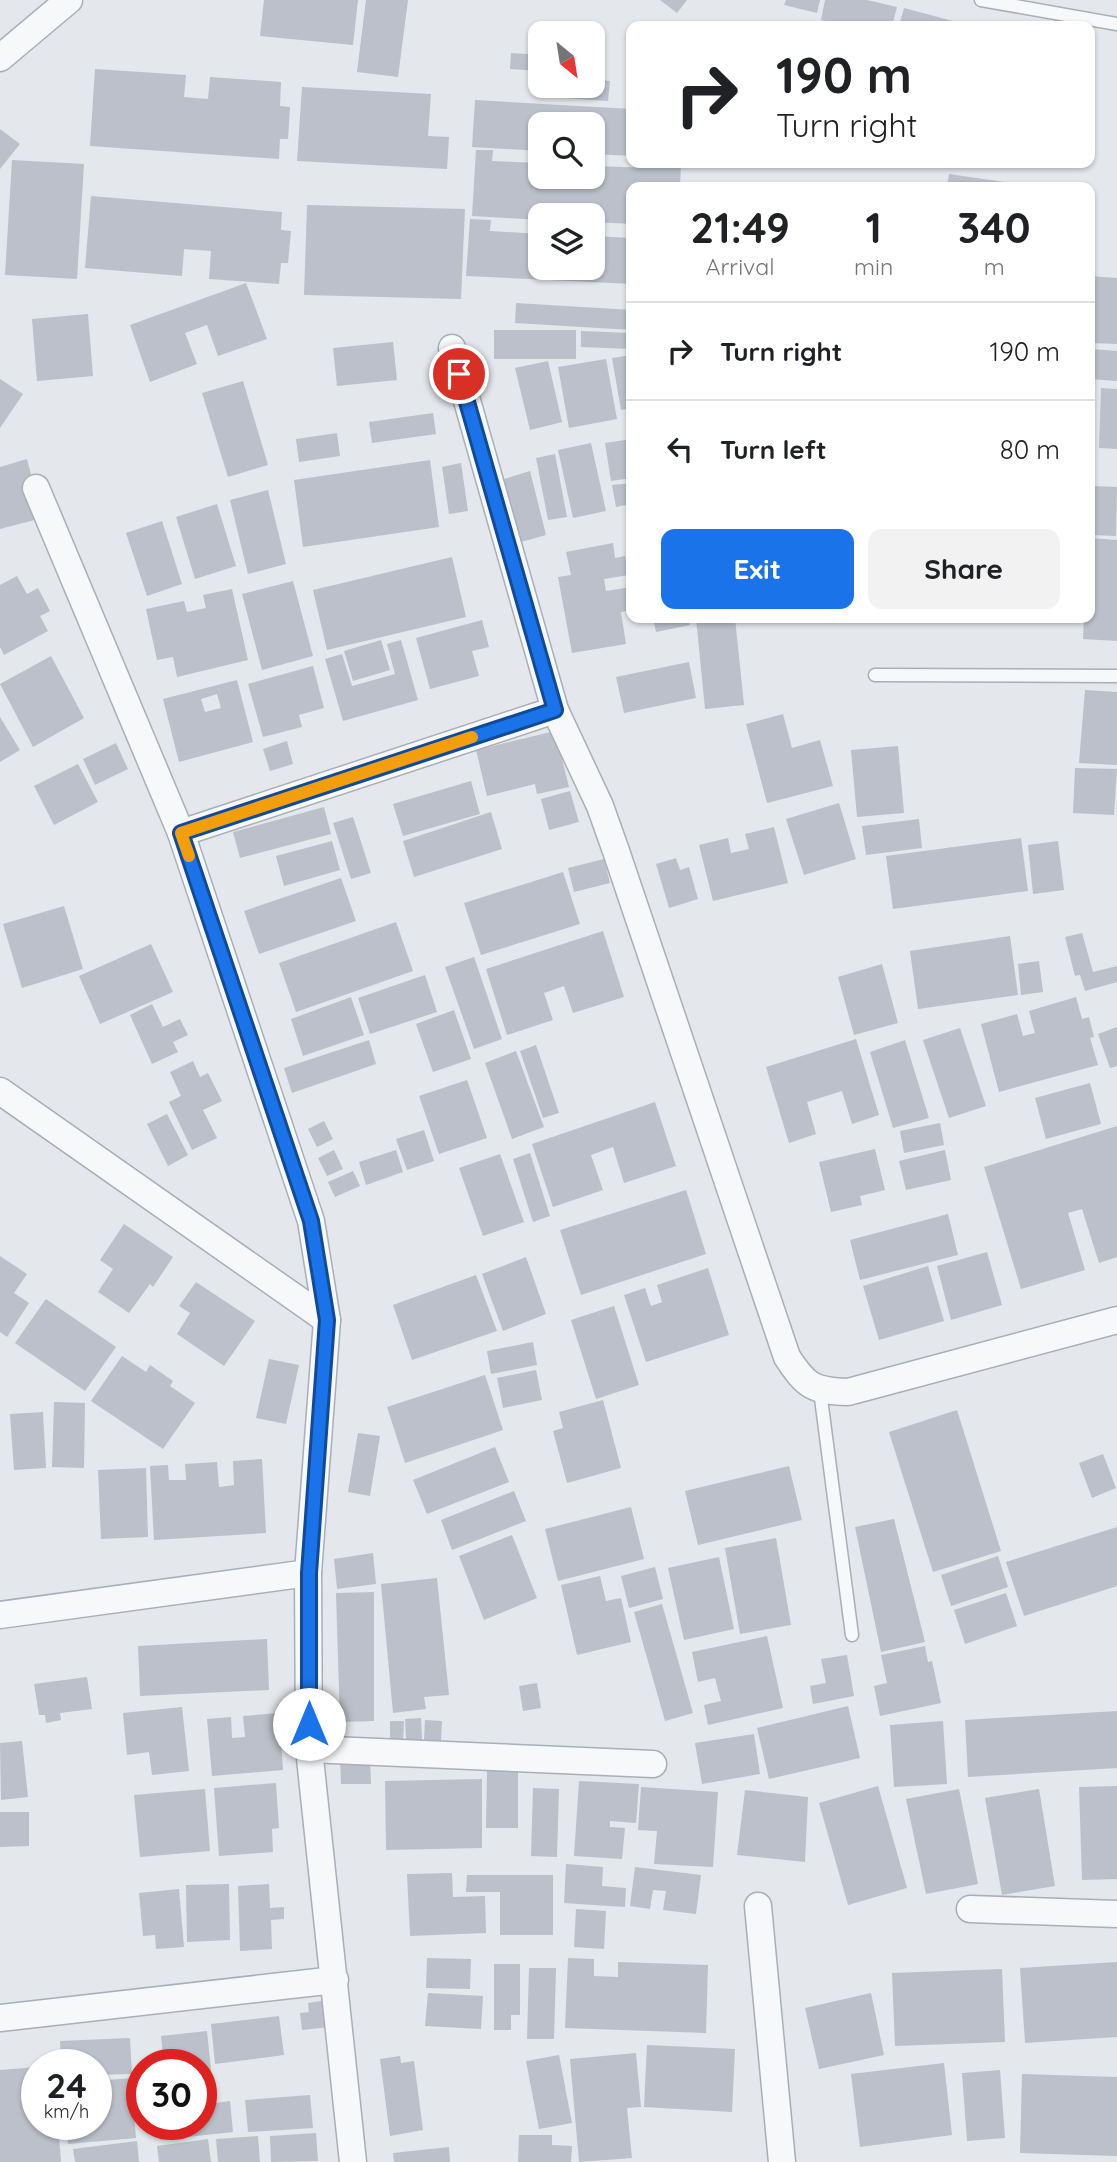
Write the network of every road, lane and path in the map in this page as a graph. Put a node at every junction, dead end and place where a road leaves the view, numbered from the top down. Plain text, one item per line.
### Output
1 (69, 0) edge
2 (981, 0) edge
3 (1117, 24) edge
4 (0, 58) edge
5 (452, 348) dead end
6 (36, 488) dead end
7 (875, 675) dead end
8 (1117, 676) edge
9 (555, 710) junction
10 (181, 833) junction
11 (0, 1091) edge
12 (327, 1320) junction
13 (1117, 1320) edge
14 (820, 1391) junction
15 (309, 1573) junction
16 (0, 1615) edge
17 (852, 1635) dead end
18 (309, 1749) junction
19 (653, 1764) dead end
20 (758, 1906) dead end
21 (970, 1909) dead end
22 (1117, 1914) edge
23 (335, 1980) junction
24 (0, 2018) edge
25 (353, 2162) edge
26 (782, 2162) edge

1 - 4 street
2 - 3 lane
5 - 9 street
6 - 10 street
7 - 8 lane
9 - 10 street
9 - 14 street
10 - 12 street
11 - 12 street
12 - 15 street
13 - 14 street
14 - 17 lane
15 - 16 street
15 - 18 street
18 - 19 street
18 - 23 street
20 - 26 street
21 - 22 street
23 - 24 street
23 - 25 street

